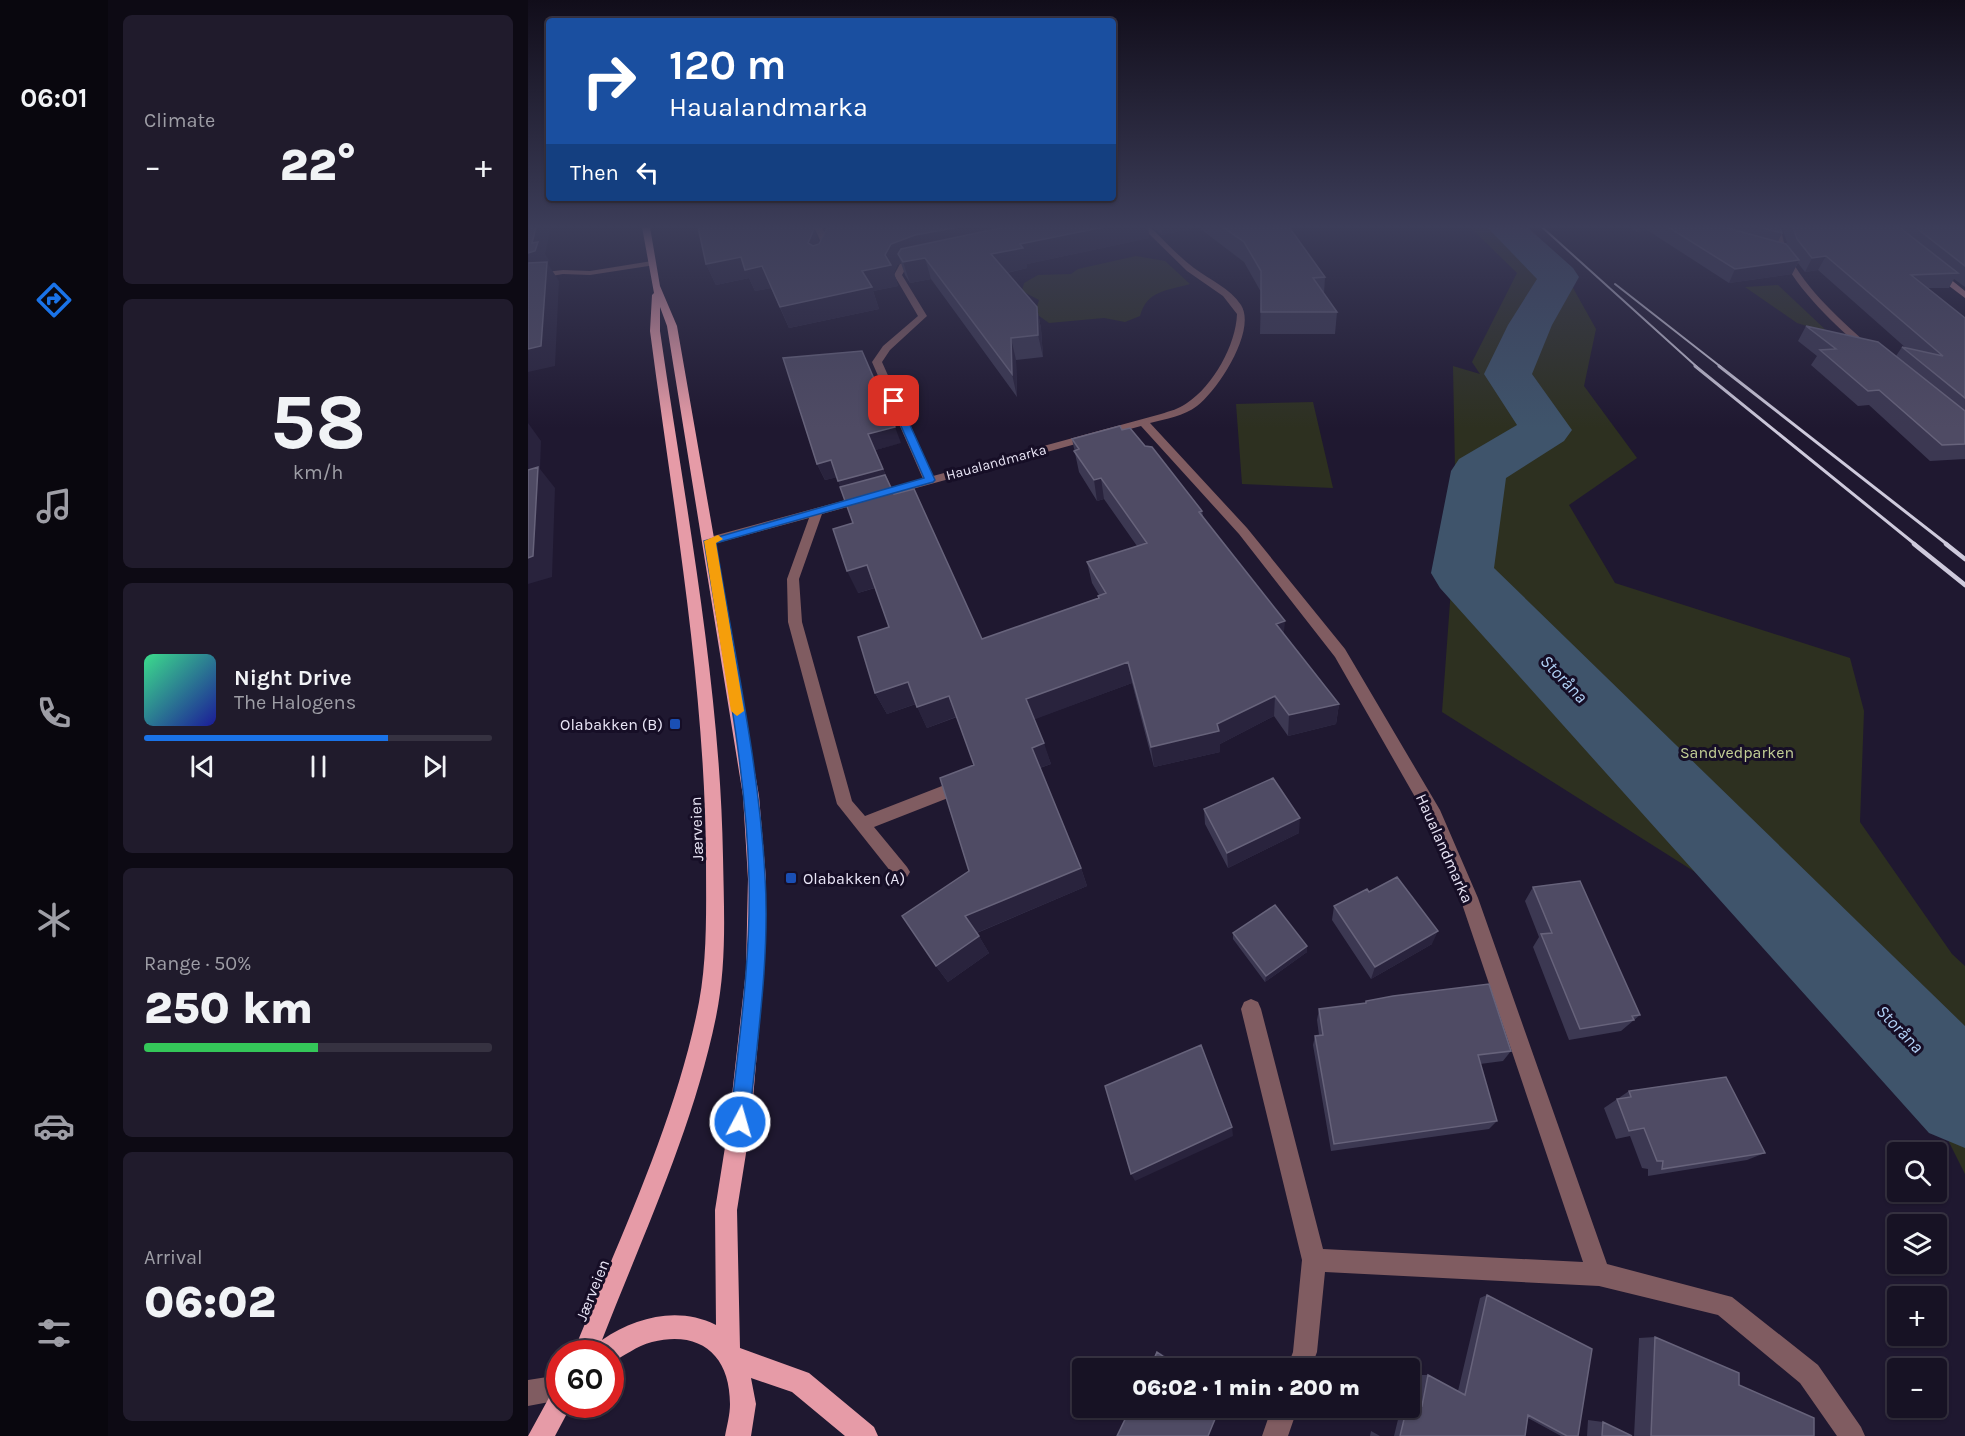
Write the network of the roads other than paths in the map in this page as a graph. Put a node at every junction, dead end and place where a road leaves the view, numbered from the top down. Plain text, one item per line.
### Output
1 (656, 294) edge
2 (659, 294) edge
3 (910, 294) edge
4 (1224, 294) edge
5 (1815, 294) edge
6 (1875, 354) edge
7 (1143, 422) junction
8 (929, 480) junction
9 (817, 512) junction
10 (710, 541) junction
11 (942, 793) edge
12 (863, 824) junction
13 (901, 872) dead end
14 (1251, 1009) dead end
15 (1314, 1260) junction
16 (1599, 1274) junction
17 (590, 1340) edge
18 (624, 1340) edge
19 (730, 1355) junction
20 (1303, 1358) edge
21 (546, 1389) edge
22 (528, 1392) edge
23 (551, 1418) edge
24 (1281, 1418) edge
25 (541, 1436) edge
26 (738, 1436) edge
27 (865, 1436) edge
28 (1275, 1436) edge
29 (1852, 1436) edge

1 - 17 main road, Jærveien
2 - 10 main road, Jærveien
3 - 8 street
4 - 7 street, Haualandmarka
5 - 6 street
7 - 8 street, Haualandmarka
7 - 16 street, Haualandmarka
8 - 9 street, Haualandmarka
9 - 10 street, Haualandmarka
9 - 12 street
10 - 19 main road, Jærveien
11 - 12 street
12 - 13 street
14 - 15 street
15 - 16 street
15 - 20 street
16 - 29 street
18 - 19 main road
19 - 26 main road, Jærveien
19 - 27 main road
21 - 22 street
23 - 25 main road
24 - 28 street

